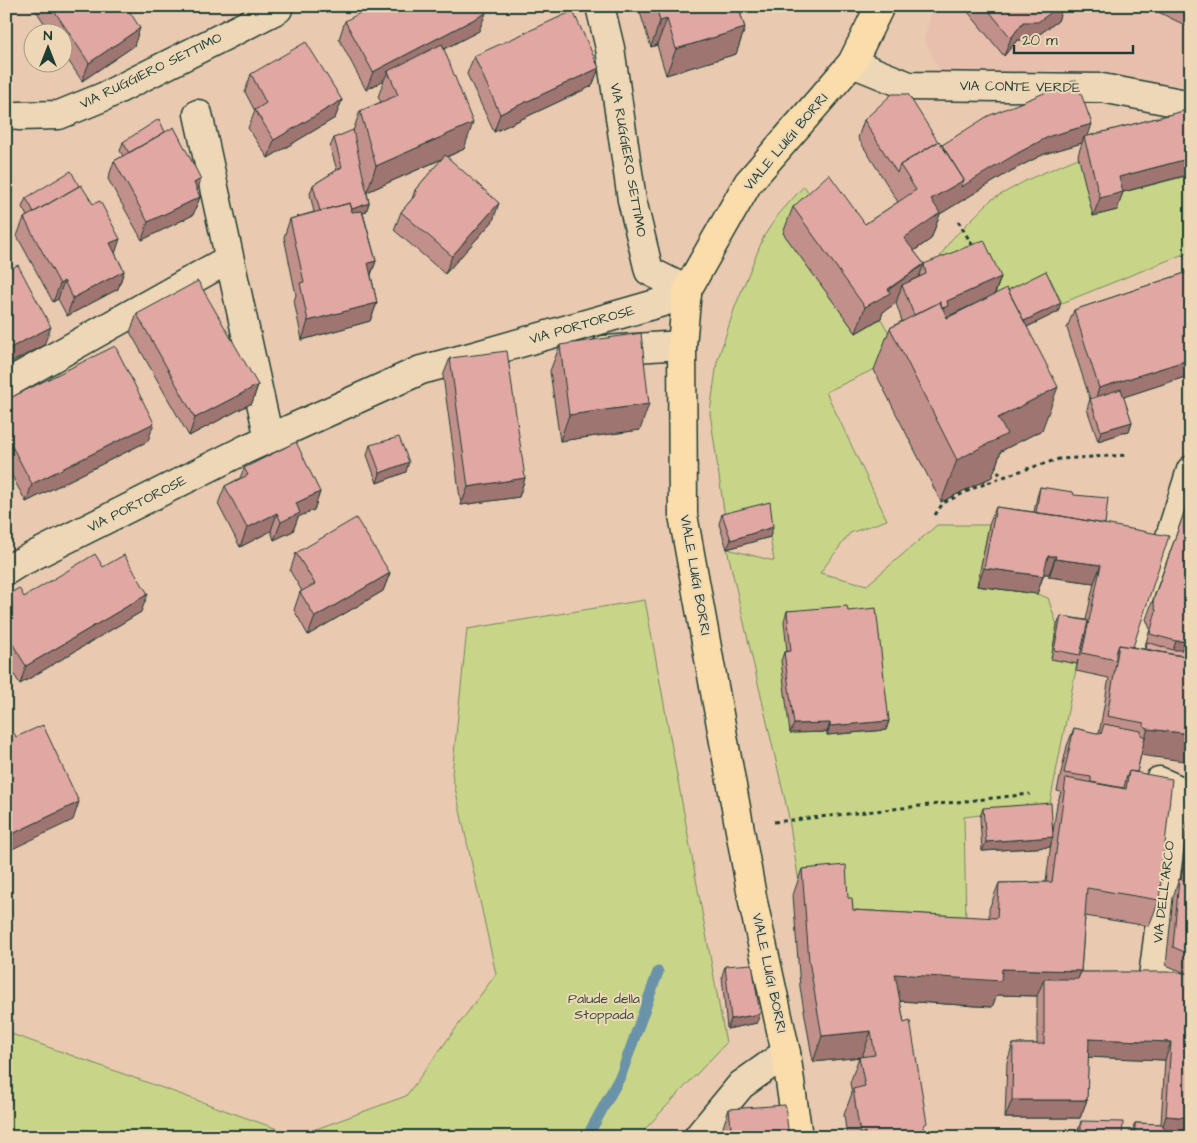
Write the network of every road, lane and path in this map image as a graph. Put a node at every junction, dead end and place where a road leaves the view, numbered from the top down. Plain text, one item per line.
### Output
1 (600, 6) edge
2 (880, 6) edge
3 (278, 7) edge
4 (852, 63) junction
5 (1191, 105) edge
6 (198, 114) dead end
7 (19, 116) dead end
8 (958, 221) dead end
9 (977, 253) edge
10 (230, 259) junction
11 (687, 293) junction
12 (682, 346) junction
13 (478, 355) junction
14 (6, 384) edge
15 (268, 439) junction
16 (1127, 454) dead end
17 (990, 457) edge
18 (1191, 470) edge
19 (1001, 477) junction
20 (936, 515) dead end
21 (6, 571) edge
22 (1134, 675) edge
23 (1159, 781) edge
24 (1030, 794) dead end
25 (789, 820) dead end
26 (1191, 982) edge
27 (786, 1053) junction
28 (698, 1137) edge
29 (798, 1137) edge

1 - 11 street, VIA RUGGIERO SETTIMO
2 - 4 main road, VIALE LUIGI BORRI
3 - 7 street, VIA RUGGIERO SETTIMO
4 - 5 street, VIA CONTE VERDE
4 - 11 main road, VIALE LUIGI BORRI
6 - 10 street
8 - 9 path
10 - 14 street
10 - 15 street
11 - 12 main road, VIALE LUIGI BORRI
11 - 13 street, VIA PORTOROSE
12 - 13 street, VIA PORTOROSE
12 - 27 main road, VIALE LUIGI BORRI
13 - 15 street, VIA PORTOROSE
15 - 21 street, VIA PORTOROSE
16 - 19 path
17 - 19 path
18 - 22 street
19 - 20 path
23 - 26 street, VIA DELL'ARCO
24 - 25 path
27 - 28 street
27 - 29 main road, VIALE LUIGI BORRI

